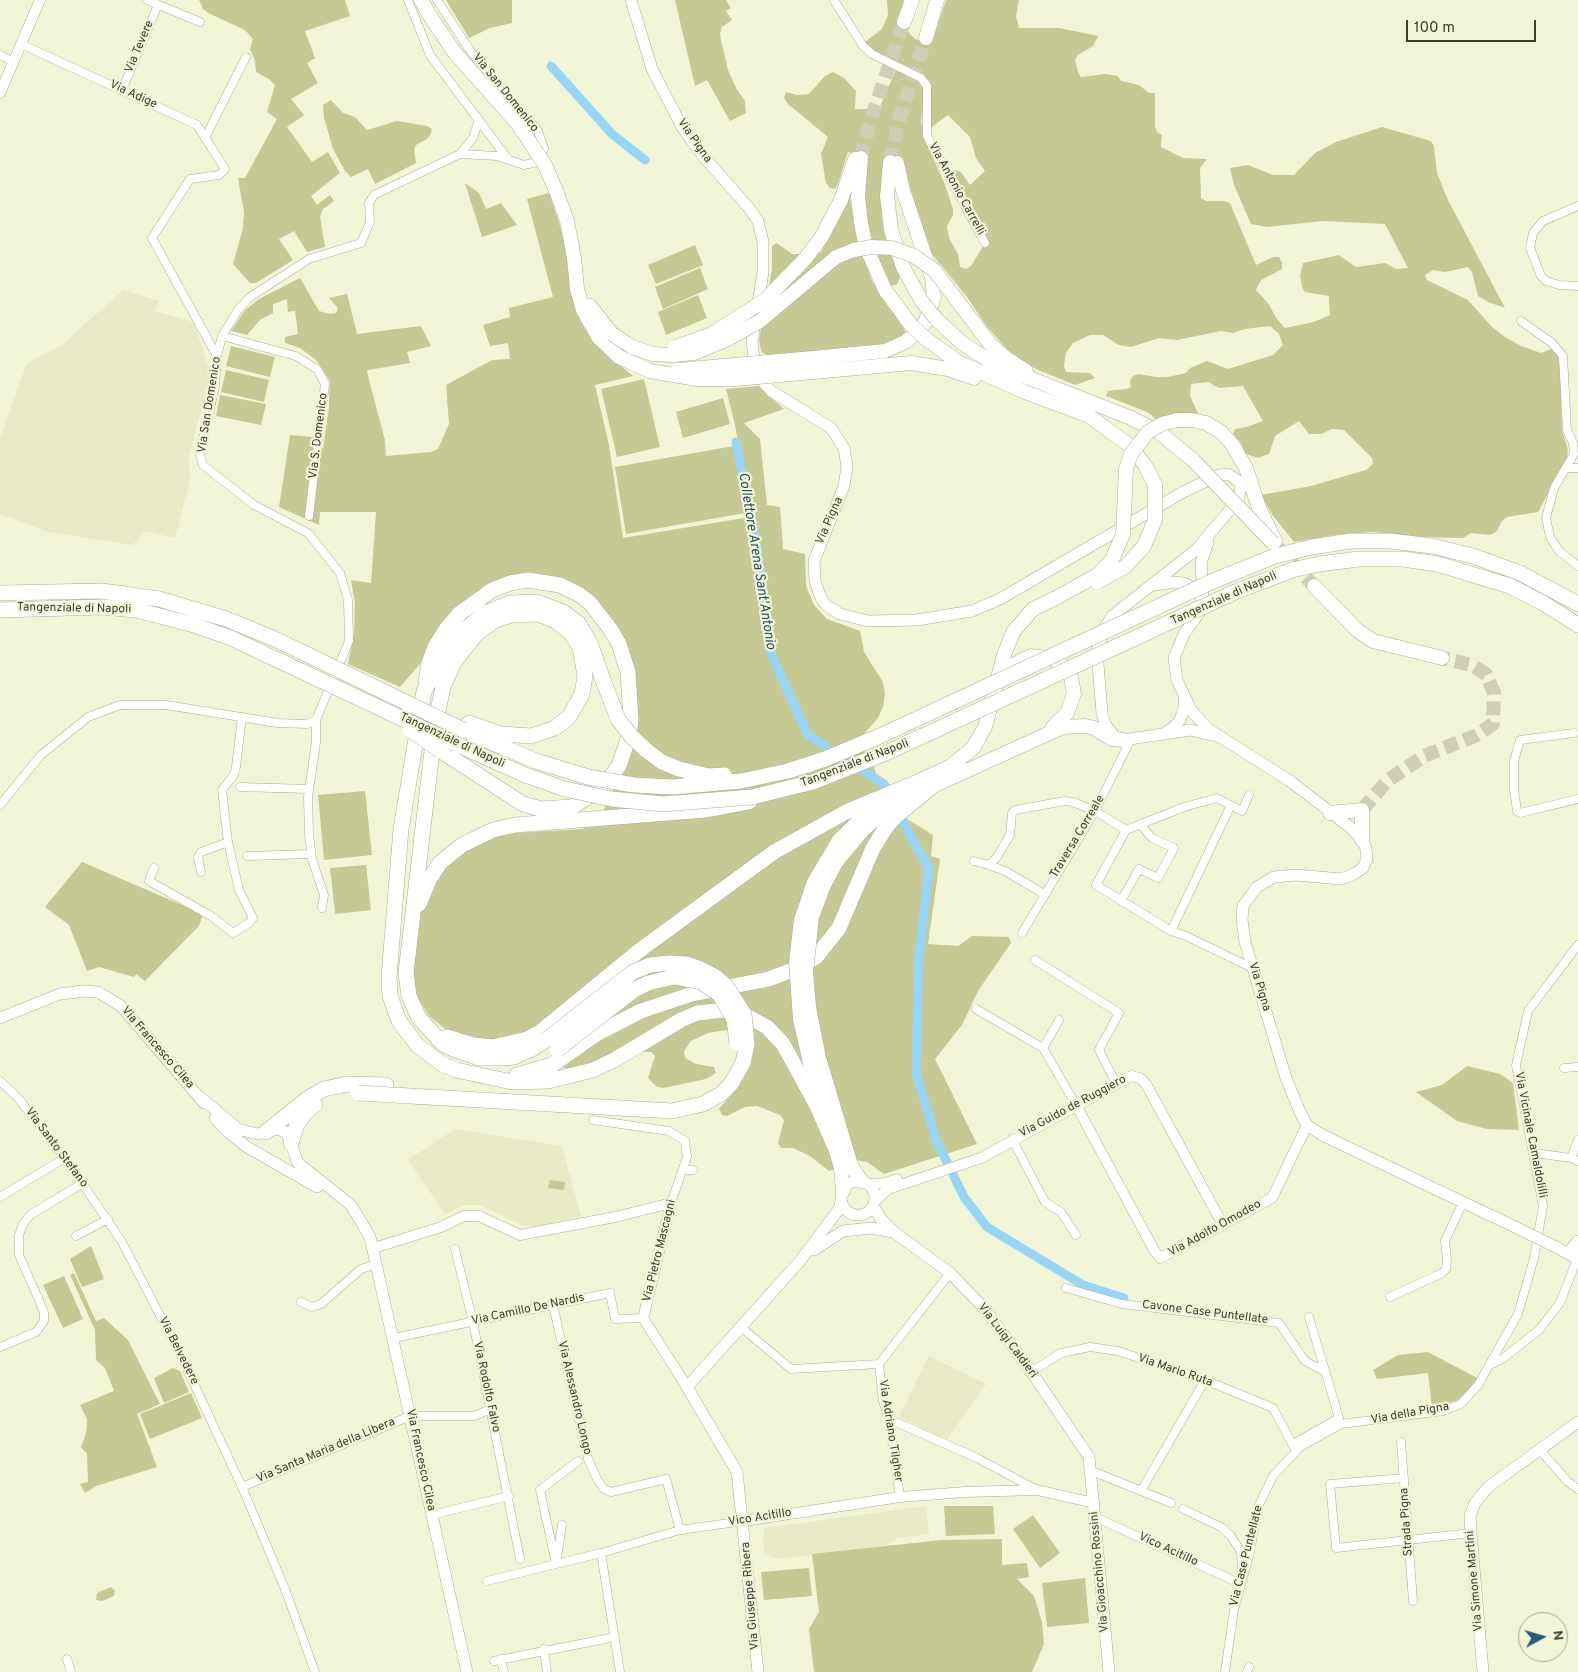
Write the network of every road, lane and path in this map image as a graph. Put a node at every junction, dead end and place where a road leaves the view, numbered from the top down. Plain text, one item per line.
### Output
1 (40, 0) edge
2 (147, 0) edge
3 (408, 0) edge
4 (421, 0) edge
5 (431, 0) edge
6 (436, 0) edge
7 (631, 0) edge
8 (834, 0) edge
9 (912, 0) edge
10 (938, 0) edge
11 (158, 4) junction
12 (200, 22) dead end
13 (904, 22) tunnel mouth
14 (441, 32) junction
15 (926, 38) tunnel mouth
16 (21, 44) junction
17 (0, 55) edge
18 (246, 57) dead end
19 (14, 62) junction
20 (122, 90) junction
21 (0, 93) edge
22 (478, 122) junction
23 (205, 138) junction
24 (460, 154) junction
25 (507, 159) junction
26 (1578, 206) edge
27 (985, 243) dead end
28 (574, 258) junction
29 (1578, 286) edge
30 (1521, 321) dead end
31 (612, 334) junction
32 (222, 336) junction
33 (217, 356) junction
34 (814, 365) junction
35 (1039, 381) junction
36 (1026, 393) junction
37 (1568, 468) junction
38 (1578, 468) edge
39 (309, 516) dead end
40 (1214, 531) junction
41 (1274, 547) junction
42 (1578, 566) edge
43 (1456, 568) junction
44 (1314, 586) tunnel mouth
45 (1476, 587) dead end
46 (1144, 591) junction
47 (0, 593) edge
48 (1056, 598) junction
49 (1202, 603) junction
50 (1578, 604) edge
51 (0, 610) edge
52 (1578, 625) edge
53 (1442, 658) tunnel mouth
54 (424, 691) junction
55 (1183, 693) junction
56 (994, 694) junction
57 (368, 701) junction
58 (242, 717) junction
59 (316, 720) junction
60 (466, 726) junction
61 (1164, 732) junction
62 (1045, 733) junction
63 (1574, 733) dead end
64 (1220, 737) junction
65 (1127, 740) junction
66 (805, 766) junction
67 (934, 785) junction
68 (908, 786) junction
69 (240, 787) dead end
70 (793, 788) junction
71 (309, 789) junction
72 (1249, 795) dead end
73 (1578, 799) edge
74 (0, 805) edge
75 (1231, 805) junction
76 (1095, 811) junction
77 (1330, 813) junction
78 (1140, 824) junction
79 (1126, 830) junction
80 (1362, 840) junction
81 (228, 842) junction
82 (311, 854) junction
83 (246, 856) dead end
84 (974, 861) dead end
85 (989, 864) junction
86 (154, 868) dead end
87 (201, 872) dead end
88 (1044, 894) junction
89 (1121, 900) junction
90 (322, 908) dead end
91 (1171, 931) junction
92 (1022, 933) dead end
93 (409, 934) junction
94 (1578, 945) edge
95 (1034, 960) dead end
96 (1254, 969) junction
97 (976, 1009) dead end
98 (0, 1018) edge
99 (1059, 1020) dead end
100 (543, 1036) junction
101 (742, 1044) junction
102 (1043, 1048) junction
103 (560, 1054) junction
104 (1578, 1067) edge
105 (1564, 1068) dead end
106 (478, 1075) junction
107 (0, 1081) edge
108 (1116, 1082) junction
109 (200, 1097) junction
110 (1076, 1105) junction
111 (293, 1119) junction
112 (594, 1120) dead end
113 (1307, 1124) junction
114 (266, 1132) junction
115 (1012, 1139) junction
116 (1578, 1140) edge
117 (291, 1143) junction
118 (834, 1145) junction
119 (991, 1151) junction
120 (1534, 1154) junction
121 (65, 1158) junction
122 (1575, 1159) edge
123 (276, 1163) junction
124 (684, 1170) junction
125 (694, 1170) dead end
126 (83, 1183) junction
127 (864, 1183) junction
128 (842, 1196) junction
129 (0, 1197) edge
130 (1464, 1202) junction
131 (670, 1203) junction
132 (874, 1204) junction
133 (108, 1219) junction
134 (1223, 1225) junction
135 (895, 1233) junction
136 (1076, 1235) dead end
137 (76, 1236) dead end
138 (374, 1248) junction
139 (455, 1249) dead end
140 (1576, 1252) edge
141 (800, 1261) junction
142 (377, 1264) junction
143 (950, 1274) junction
144 (1066, 1288) dead end
145 (1390, 1297) dead end
146 (301, 1302) dead end
147 (553, 1305) junction
148 (1309, 1317) dead end
149 (643, 1318) junction
150 (473, 1322) junction
151 (742, 1328) junction
152 (394, 1338) junction
153 (0, 1348) edge
154 (879, 1364) junction
155 (1492, 1364) junction
156 (1324, 1371) junction
157 (1032, 1372) junction
158 (1205, 1380) junction
159 (687, 1387) junction
160 (491, 1409) junction
161 (410, 1416) junction
162 (890, 1419) junction
163 (1578, 1422) edge
164 (1401, 1442) dead end
165 (1295, 1447) junction
166 (1540, 1450) junction
167 (578, 1461) dead end
168 (1092, 1471) junction
169 (1404, 1478) junction
170 (242, 1487) junction
171 (1578, 1489) edge
172 (1038, 1490) junction
173 (1141, 1491) junction
174 (509, 1496) junction
175 (900, 1496) junction
176 (1094, 1503) junction
177 (1171, 1503) dead end
178 (1183, 1509) dead end
179 (432, 1515) junction
180 (1096, 1517) junction
181 (744, 1521) junction
182 (562, 1525) dead end
183 (680, 1530) junction
184 (1471, 1534) junction
185 (1409, 1540) junction
186 (601, 1553) junction
187 (520, 1559) dead end
188 (556, 1564) junction
189 (487, 1581) dead end
190 (1242, 1581) junction
191 (1413, 1602) dead end
192 (615, 1637) junction
193 (544, 1649) junction
194 (67, 1659) dead end
195 (72, 1672) edge
196 (315, 1672) edge
197 (467, 1672) edge
198 (504, 1672) edge
199 (547, 1672) edge
200 (620, 1672) edge
201 (758, 1672) edge
202 (1108, 1672) edge
203 (1225, 1672) edge
204 (1483, 1672) edge

1 - 16 street
2 - 11 street, Via Tevere
3 - 22 street
4 - 14 highway
5 - 14 highway
6 - 25 street, Via San Domenico
7 - 40 main road, Via Pigna
8 - 27 street, Via Antonio Carrelli
9 - 13 highway
10 - 15 highway
11 - 12 street, Via Tevere
11 - 20 street, Via Tevere
14 - 28 highway, bridge
16 - 19 street
16 - 20 street, Via Adige
17 - 19 street
18 - 23 street
19 - 21 street
20 - 23 street, Via Adige
22 - 24 street, Via San Domenico
22 - 25 street
23 - 33 street, Via Adige
24 - 25 street, Via San Domenico
24 - 32 street, Via San Domenico
26 - 29 street
28 - 31 highway
28 - 34 highway, bridge
30 - 37 street
31 - 35 highway, bridge
31 - 36 highway, bridge
32 - 33 street, Via San Domenico
32 - 39 street, Via S. Domenico
33 - 59 street, Via San Domenico
34 - 35 highway, bridge
34 - 36 highway
35 - 41 highway, bridge
36 - 48 highway, bridge
37 - 38 street
37 - 42 street
40 - 46 main road, Via Pigna
40 - 49 main road, Via Pigna
41 - 48 highway, bridge
41 - 50 highway, Tangenziale di Napoli
41 - 66 highway, Tangenziale di Napoli, bridge
43 - 45 highway
43 - 52 highway, Tangenziale di Napoli
43 - 70 highway, Tangenziale di Napoli, bridge
44 - 53 highway
46 - 49 main road, Via Pigna
46 - 65 main road, Via Pigna
47 - 60 highway, Tangenziale di Napoli, bridge
48 - 56 highway, bridge
49 - 55 main road, Via Pigna
51 - 57 highway, Tangenziale di Napoli, bridge
54 - 57 highway, bridge
54 - 66 highway, bridge
54 - 106 highway
55 - 61 main road, Via Pigna
55 - 64 main road, Via Pigna
56 - 62 highway, bridge
56 - 68 highway
57 - 70 highway, Tangenziale di Napoli, bridge
58 - 59 street
58 - 74 street
58 - 81 street
59 - 71 street
60 - 66 highway, Tangenziale di Napoli, bridge
60 - 93 highway
61 - 64 main road, Via Pigna
61 - 65 main road, Via Pigna
62 - 65 highway
62 - 67 highway
63 - 73 street
64 - 77 main road, Via Pigna
65 - 76 street, Traversa Correale
67 - 103 highway, bridge
67 - 127 highway, bridge
68 - 100 highway
68 - 118 highway, bridge
69 - 71 street
70 - 93 highway, bridge
71 - 82 street
72 - 75 street
75 - 78 street
75 - 91 street
76 - 79 street
76 - 85 street
76 - 88 street, Traversa Correale
77 - 80 main road, Via Pigna
77 - 80 highway
78 - 79 street
78 - 89 street
79 - 89 street
80 - 96 main road, Via Pigna
81 - 86 street
81 - 87 street
82 - 83 street
82 - 90 street
84 - 85 street
85 - 88 street
88 - 92 street, Traversa Correale
89 - 91 street
91 - 96 street
93 - 100 highway
94 - 120 street, Via Vicinale Camaldolilli
95 - 108 street
96 - 113 main road, Via Pigna
97 - 102 street
98 - 109 main road, Via Francesco Cilea
99 - 102 street
100 - 101 highway, bridge
101 - 103 highway, bridge
101 - 111 highway, bridge
102 - 110 street
103 - 106 highway
104 - 105 street
106 - 118 highway, bridge
107 - 121 street, Via Santo Stefano
108 - 110 street, Via Guido de Ruggiero
108 - 134 street, Via Guido de Ruggiero
109 - 114 main road, Via Francesco Cilea
109 - 123 main road, Via Francesco Cilea
110 - 115 street, Via Guido de Ruggiero
110 - 134 street, Via Adolfo Omodeo
111 - 114 highway
111 - 117 highway
112 - 124 street, Via Pietro Mascagni
113 - 130 main road
113 - 134 street, Via Adolfo Omodeo
114 - 117 main road, Via Francesco Cilea
115 - 119 street, Via Guido de Ruggiero
115 - 136 street
116 - 122 street
117 - 123 main road
117 - 138 main road, Via Francesco Cilea
118 - 128 highway
119 - 127 street, Via Guido de Ruggiero
119 - 132 street, Via Guido de Ruggiero
120 - 122 street
120 - 155 street, Via Vicinale Camaldolilli
121 - 126 street, Via Santo Stefano
121 - 129 street
123 - 138 main road, Via Francesco Cilea
124 - 125 street
124 - 131 street, Via Pietro Mascagni
126 - 133 street, Via Santo Stefano
126 - 153 street
127 - 128 main road
127 - 132 main road
128 - 132 main road
128 - 141 main road, Via Luigi Caldieri
130 - 140 main road, bridge
130 - 145 street
131 - 138 street
131 - 149 street, Via Pietro Mascagni
132 - 135 main road, Via Luigi Caldieri
133 - 137 street
133 - 170 street, Via Belvedere
135 - 141 main road, Via Luigi Caldieri
135 - 143 main road, Via Luigi Caldieri
138 - 142 main road, Via Francesco Cilea
139 - 150 street, Via Rodolfo Falvo
140 - 155 street, Via della Pigna
141 - 151 main road, Via Luigi Caldieri
142 - 146 street
142 - 152 main road, Via Francesco Cilea
143 - 154 street
143 - 157 main road, Via Luigi Caldieri
144 - 156 street, Cavone Case Puntellate
147 - 149 street, Via Camillo De Nardis
147 - 150 street, Via Camillo De Nardis
147 - 183 street, Via Alessandro Longo
148 - 156 street
149 - 159 street, Via Pietro Mascagni
150 - 152 street, Via Camillo De Nardis
150 - 160 street, Via Rodolfo Falvo
151 - 154 street
151 - 159 main road, Via Luigi Caldieri
152 - 161 main road, Via Francesco Cilea
154 - 162 street, Via Adriano Tilgher
155 - 165 street, Via della Pigna
156 - 165 street
157 - 158 street, Via Mario Ruta
157 - 168 main road, Via Luigi Caldieri
158 - 165 street, Via Mario Ruta
158 - 173 street
159 - 181 main road, Via Pietro Mascagni
160 - 161 street
160 - 174 street, Via Rodolfo Falvo
161 - 170 street, Via Santa Maria della Libera
161 - 179 main road, Via Francesco Cilea
162 - 172 street, Vico Acitillo
162 - 175 street, Via Adriano Tilgher
163 - 166 main road, Via Simone Martini
164 - 169 street, Strada Pigna
165 - 190 street, Via Case Puntellate
166 - 171 street
166 - 184 main road, Via Simone Martini
167 - 188 street
168 - 173 street
168 - 176 main road, Via Gioacchino Rossini
169 - 185 street, Strada Pigna
169 - 185 street
170 - 196 street, Via Belvedere
172 - 175 street, Vico Acitillo
172 - 176 street, Vico Acitillo
173 - 177 street
174 - 179 street
174 - 187 street, Via Rodolfo Falvo
175 - 181 street, Vico Acitillo
176 - 180 main road, Via Gioacchino Rossini
178 - 190 street
179 - 197 main road, Via Francesco Cilea
180 - 190 street, Vico Acitillo
180 - 202 main road, Via Gioacchino Rossini
181 - 183 street, Vico Acitillo
181 - 201 main road, Via Giuseppe Ribera
182 - 188 street
183 - 186 street, Vico Acitillo
184 - 185 street
184 - 204 main road, Via Simone Martini
185 - 191 street, Strada Pigna
186 - 188 street, Vico Acitillo
186 - 192 street
188 - 189 street, Vico Acitillo
190 - 203 street, Via Case Puntellate
192 - 193 street
192 - 200 street
193 - 198 street
193 - 199 street
194 - 195 street

